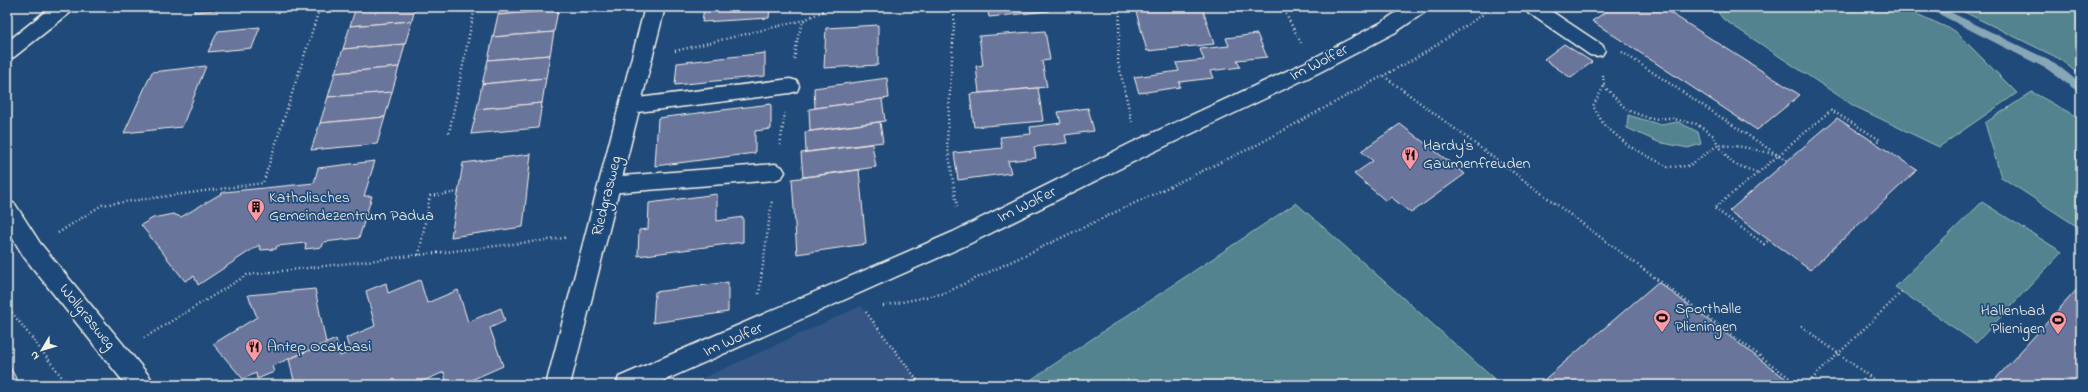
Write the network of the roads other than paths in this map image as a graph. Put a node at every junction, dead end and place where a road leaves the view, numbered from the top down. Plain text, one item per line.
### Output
1 (64, 7) edge
2 (655, 7) edge
3 (1418, 7) edge
4 (1532, 7) edge
5 (1596, 50) road end
6 (7, 52) edge
7 (790, 86) road end
8 (630, 106) junction
9 (776, 172) road end
10 (609, 185) junction
11 (7, 210) edge
12 (7, 238) edge
13 (32, 250) junction
14 (142, 385) edge
15 (558, 385) edge
16 (628, 385) edge

1 - 6 street
2 - 8 street, Riedgrasweg
3 - 16 street, Im Wolfer
4 - 5 lane
7 - 8 lane
8 - 10 street, Riedgrasweg
9 - 10 lane
10 - 15 street, Riedgrasweg
11 - 13 street, Wollgrasweg
12 - 13 street, Wollgrasweg
13 - 14 street, Wollgrasweg

